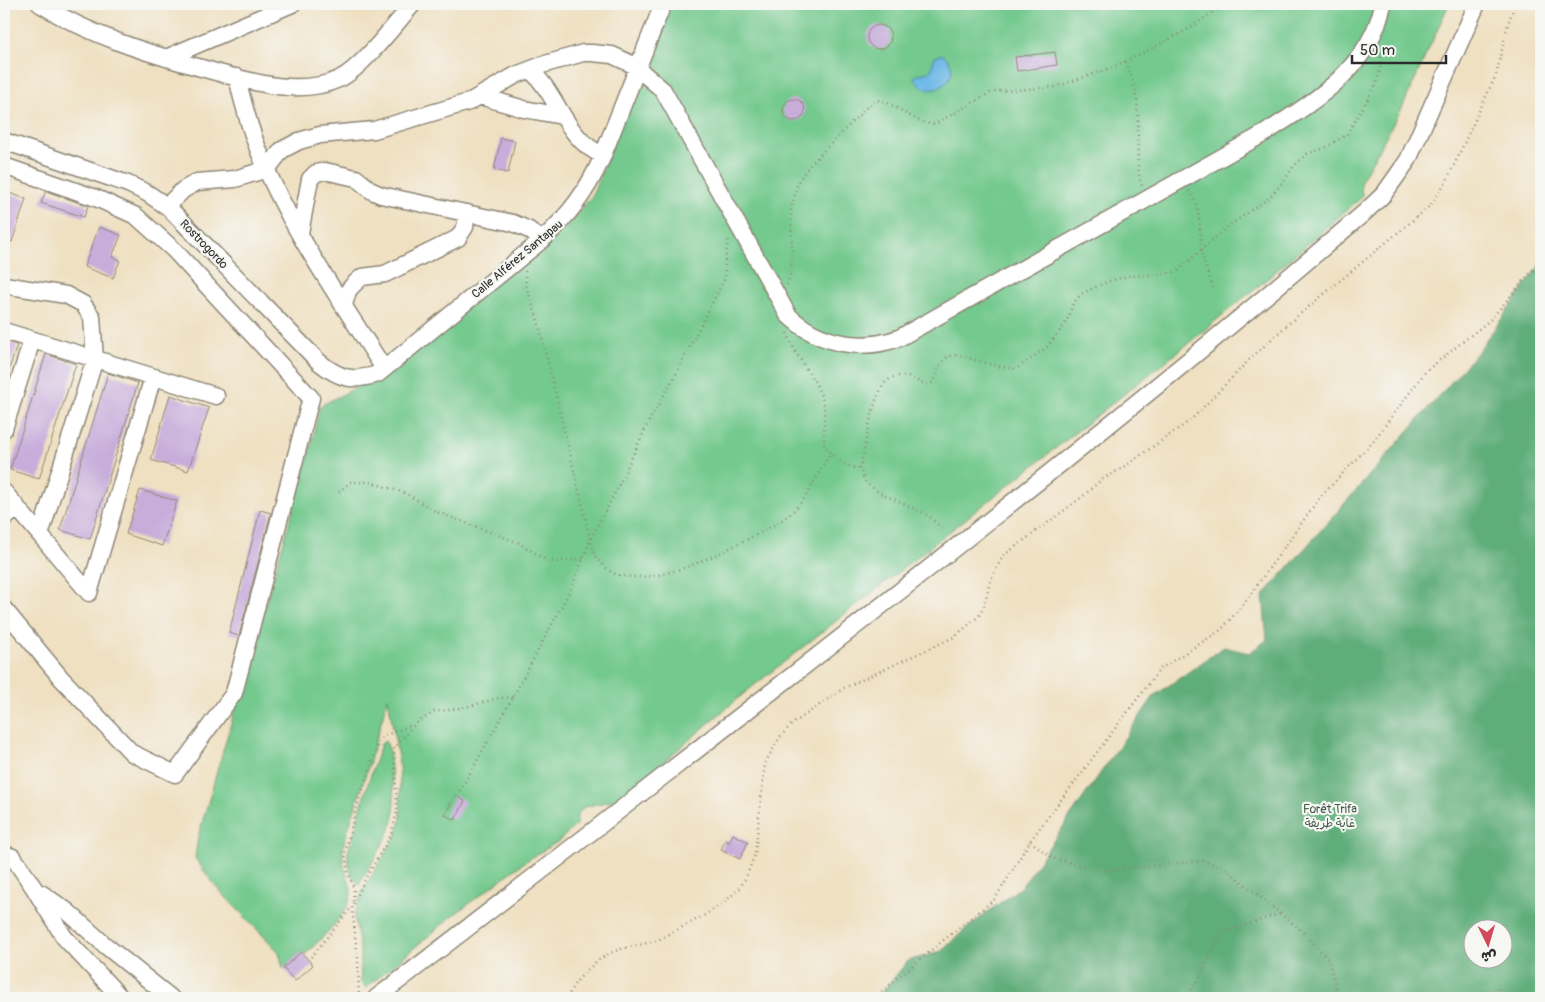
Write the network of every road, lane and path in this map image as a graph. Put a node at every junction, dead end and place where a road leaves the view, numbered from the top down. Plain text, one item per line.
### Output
1 (40, 4) edge
2 (292, 4) edge
3 (413, 4) edge
4 (663, 4) edge
5 (1224, 4) edge
6 (1383, 4) edge
7 (1477, 4) edge
8 (1515, 4) edge
9 (1369, 41) junction
10 (166, 58) junction
11 (1125, 62) junction
12 (638, 68) junction
13 (530, 70) junction
14 (237, 78) junction
15 (480, 96) junction
16 (562, 116) junction
17 (4, 141) edge
18 (603, 155) junction
19 (4, 166) edge
20 (266, 170) junction
21 (1186, 177) junction
22 (1146, 199) junction
23 (168, 207) junction
24 (466, 213) junction
25 (737, 226) junction
26 (300, 233) junction
27 (542, 240) junction
28 (1201, 249) junction
29 (524, 254) junction
30 (1541, 261) edge
31 (4, 285) edge
32 (1214, 290) dead end
33 (779, 301) junction
34 (344, 305) junction
35 (786, 326) dead end
36 (4, 331) edge
37 (32, 340) junction
38 (95, 359) junction
39 (381, 372) junction
40 (153, 377) junction
41 (216, 396) dead end
42 (4, 429) edge
43 (831, 454) junction
44 (860, 469) junction
45 (4, 492) edge
46 (339, 492) dead end
47 (17, 508) junction
48 (4, 519) edge
49 (942, 529) dead end
50 (40, 535) junction
51 (590, 538) junction
52 (583, 559) junction
53 (4, 609) edge
54 (513, 697) junction
55 (414, 724) junction
56 (460, 791) dead end
57 (1030, 841) junction
58 (4, 854) edge
59 (34, 888) junction
60 (353, 903) junction
61 (352, 907) junction
62 (1279, 914) junction
63 (311, 957) dead end
64 (121, 998) edge
65 (171, 998) edge
66 (359, 998) edge
67 (376, 998) edge
68 (567, 998) edge
69 (874, 998) edge
70 (1185, 998) edge
71 (1339, 998) edge

1 - 10 street
2 - 10 street
3 - 14 street
4 - 12 street, Calle Alférez Santapau
5 - 11 path
6 - 9 street
7 - 67 street
8 - 68 path
9 - 21 street
9 - 28 path
10 - 14 street
11 - 22 path
11 - 33 path
12 - 13 street
12 - 18 street, Calle Alférez Santapau
12 - 25 street
13 - 15 street
13 - 16 street
14 - 20 street
15 - 16 street
15 - 20 street
16 - 18 street
17 - 23 street, Rostrogordo
18 - 27 street, Calle Alférez Santapau
19 - 53 street
20 - 23 street
20 - 26 street
21 - 22 street
21 - 28 path
22 - 33 street
23 - 39 street, Rostrogordo
24 - 26 street
24 - 27 street
24 - 34 street
25 - 33 street
25 - 51 path
26 - 34 street
27 - 29 street, Calle Alférez Santapau
28 - 32 path
28 - 44 path
29 - 39 street, Calle Alférez Santapau
29 - 51 path
30 - 57 path
31 - 38 street
34 - 39 street
35 - 43 path
36 - 37 street
37 - 38 street
37 - 42 street
38 - 40 street
38 - 50 street
40 - 41 street
40 - 50 street
43 - 44 path
43 - 51 path
44 - 49 path
45 - 47 street
46 - 52 path
47 - 48 street
47 - 50 street
51 - 52 path
52 - 54 path
54 - 55 path
54 - 56 path
55 - 60 path
55 - 60 path
57 - 62 path
57 - 69 path
58 - 59 street
59 - 64 street
59 - 65 street
60 - 61 path
61 - 63 path
61 - 66 path
62 - 70 path
62 - 71 path

